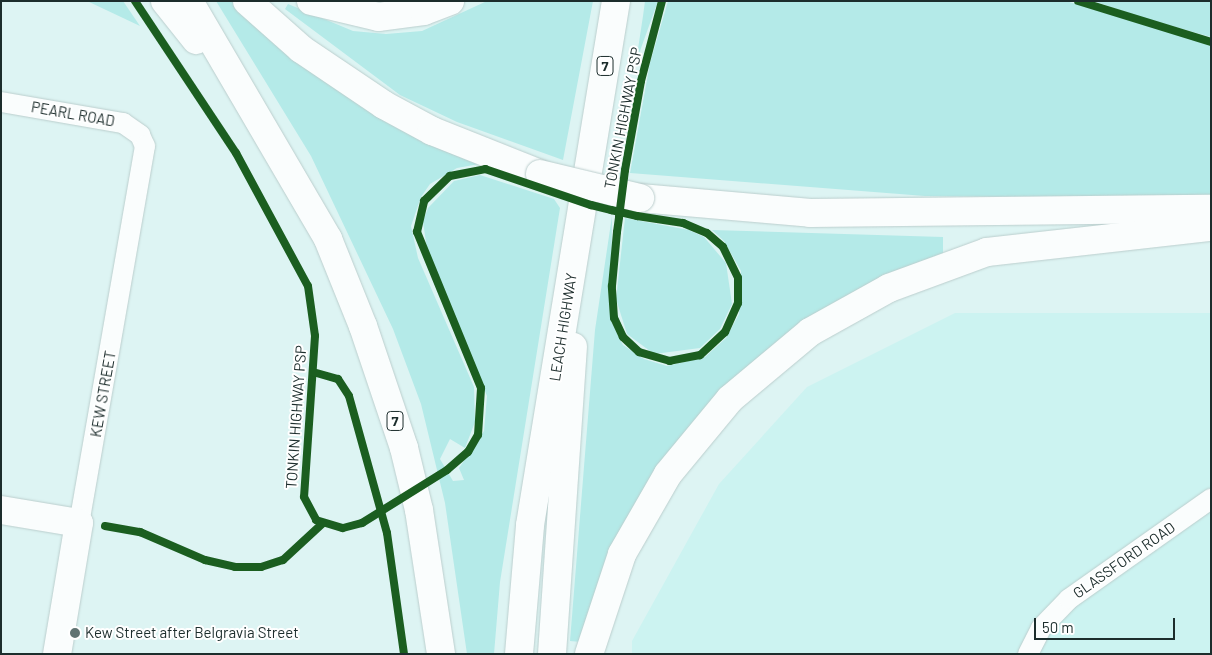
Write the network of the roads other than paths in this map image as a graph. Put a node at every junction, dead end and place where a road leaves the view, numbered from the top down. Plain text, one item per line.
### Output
1 (165, 1) edge
2 (190, 1) edge
3 (247, 1) edge
4 (311, 1) edge
5 (450, 1) edge
6 (616, 1) edge
7 (1, 102) edge
8 (261, 120) junction
9 (140, 135) joint
10 (1211, 209) edge
11 (1211, 227) edge
12 (572, 268) junction
13 (1211, 499) edge
14 (1, 510) edge
15 (79, 523) junction
16 (57, 654) edge
17 (442, 654) edge
18 (518, 654) edge
19 (552, 654) edge
20 (589, 654) edge
21 (1028, 654) edge

1 - 8 main road
2 - 8 main road
3 - 10 main road, bridge
4 - 5 main road
6 - 12 main road, LEACH HIGHWAY / 7
7 - 9 street, PEARL ROAD
8 - 17 main road, 7
9 - 15 street, KEW STREET
11 - 20 main road
12 - 18 main road, LEACH HIGHWAY / 7
12 - 19 main road
13 - 21 street, GLASSFORD ROAD
14 - 15 main road
15 - 16 main road, KEW STREET

